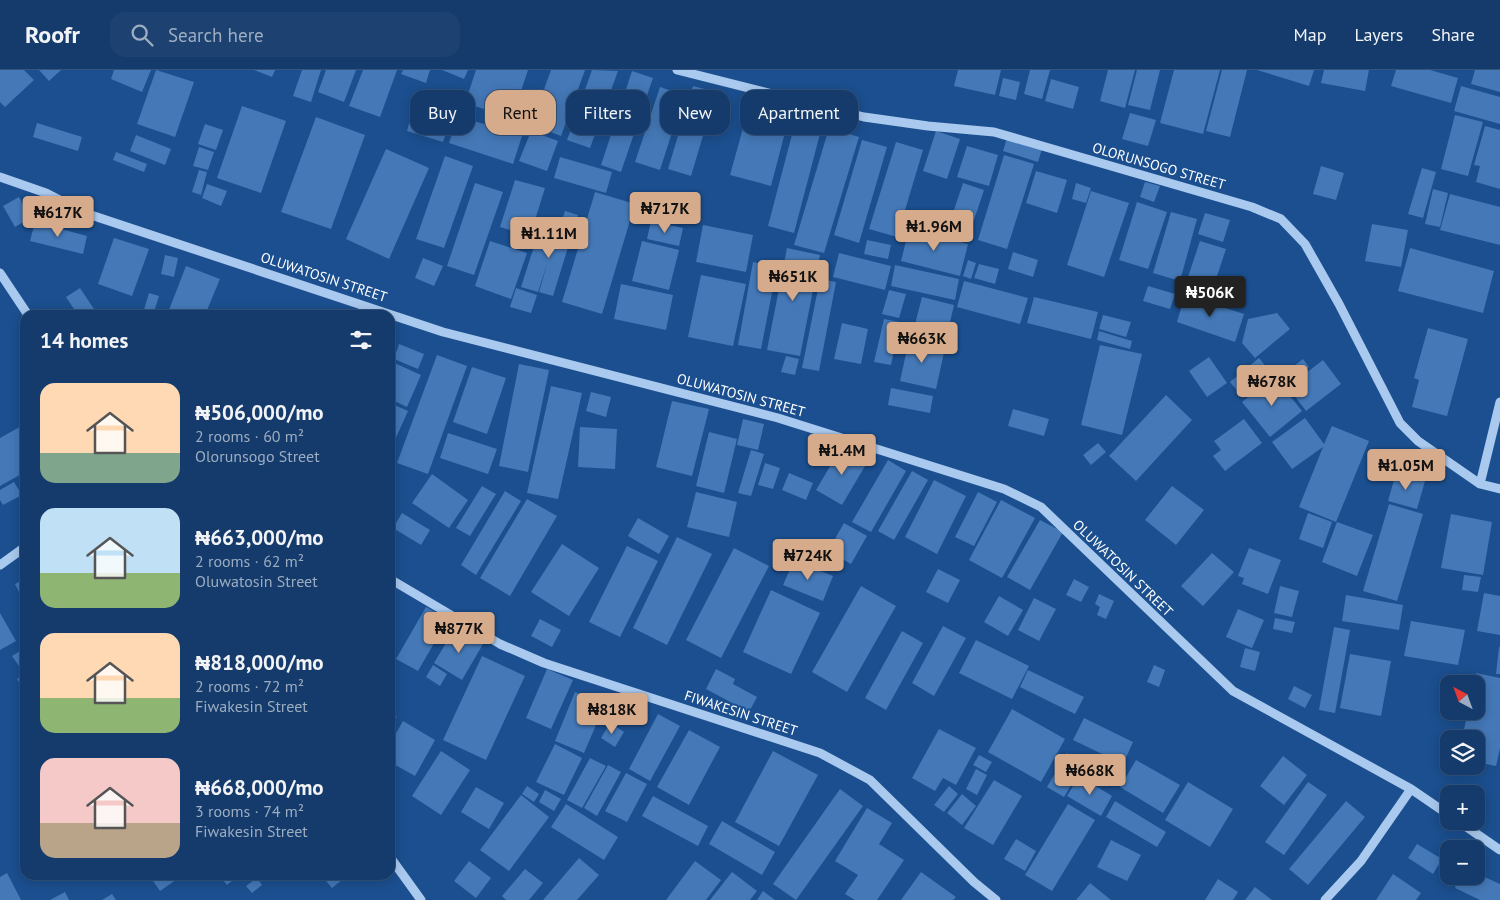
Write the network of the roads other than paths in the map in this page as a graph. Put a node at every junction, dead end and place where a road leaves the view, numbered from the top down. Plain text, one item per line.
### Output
1 (677, 70) edge
2 (0, 177) edge
3 (0, 273) edge
4 (25, 310) edge
5 (377, 310) edge
6 (395, 316) edge
7 (1500, 402) edge
8 (1480, 484) junction
9 (1500, 489) edge
10 (20, 551) edge
11 (0, 565) edge
12 (395, 582) edge
13 (1411, 789) junction
14 (1440, 809) edge
15 (1471, 830) edge
16 (1500, 850) edge
17 (395, 864) edge
18 (421, 900) edge
19 (996, 900) edge
20 (1325, 900) edge

1 - 8 street, OLORUNSOGO STREET
2 - 5 street, OLUWATOSIN STREET
3 - 4 street
6 - 13 street, OLUWATOSIN STREET
7 - 8 street
8 - 9 street, OLORUNSOGO STREET
10 - 11 street
12 - 19 street, FIWAKESIN STREET
13 - 14 street, OLUWATOSIN STREET
13 - 20 street
15 - 16 street
17 - 18 street

